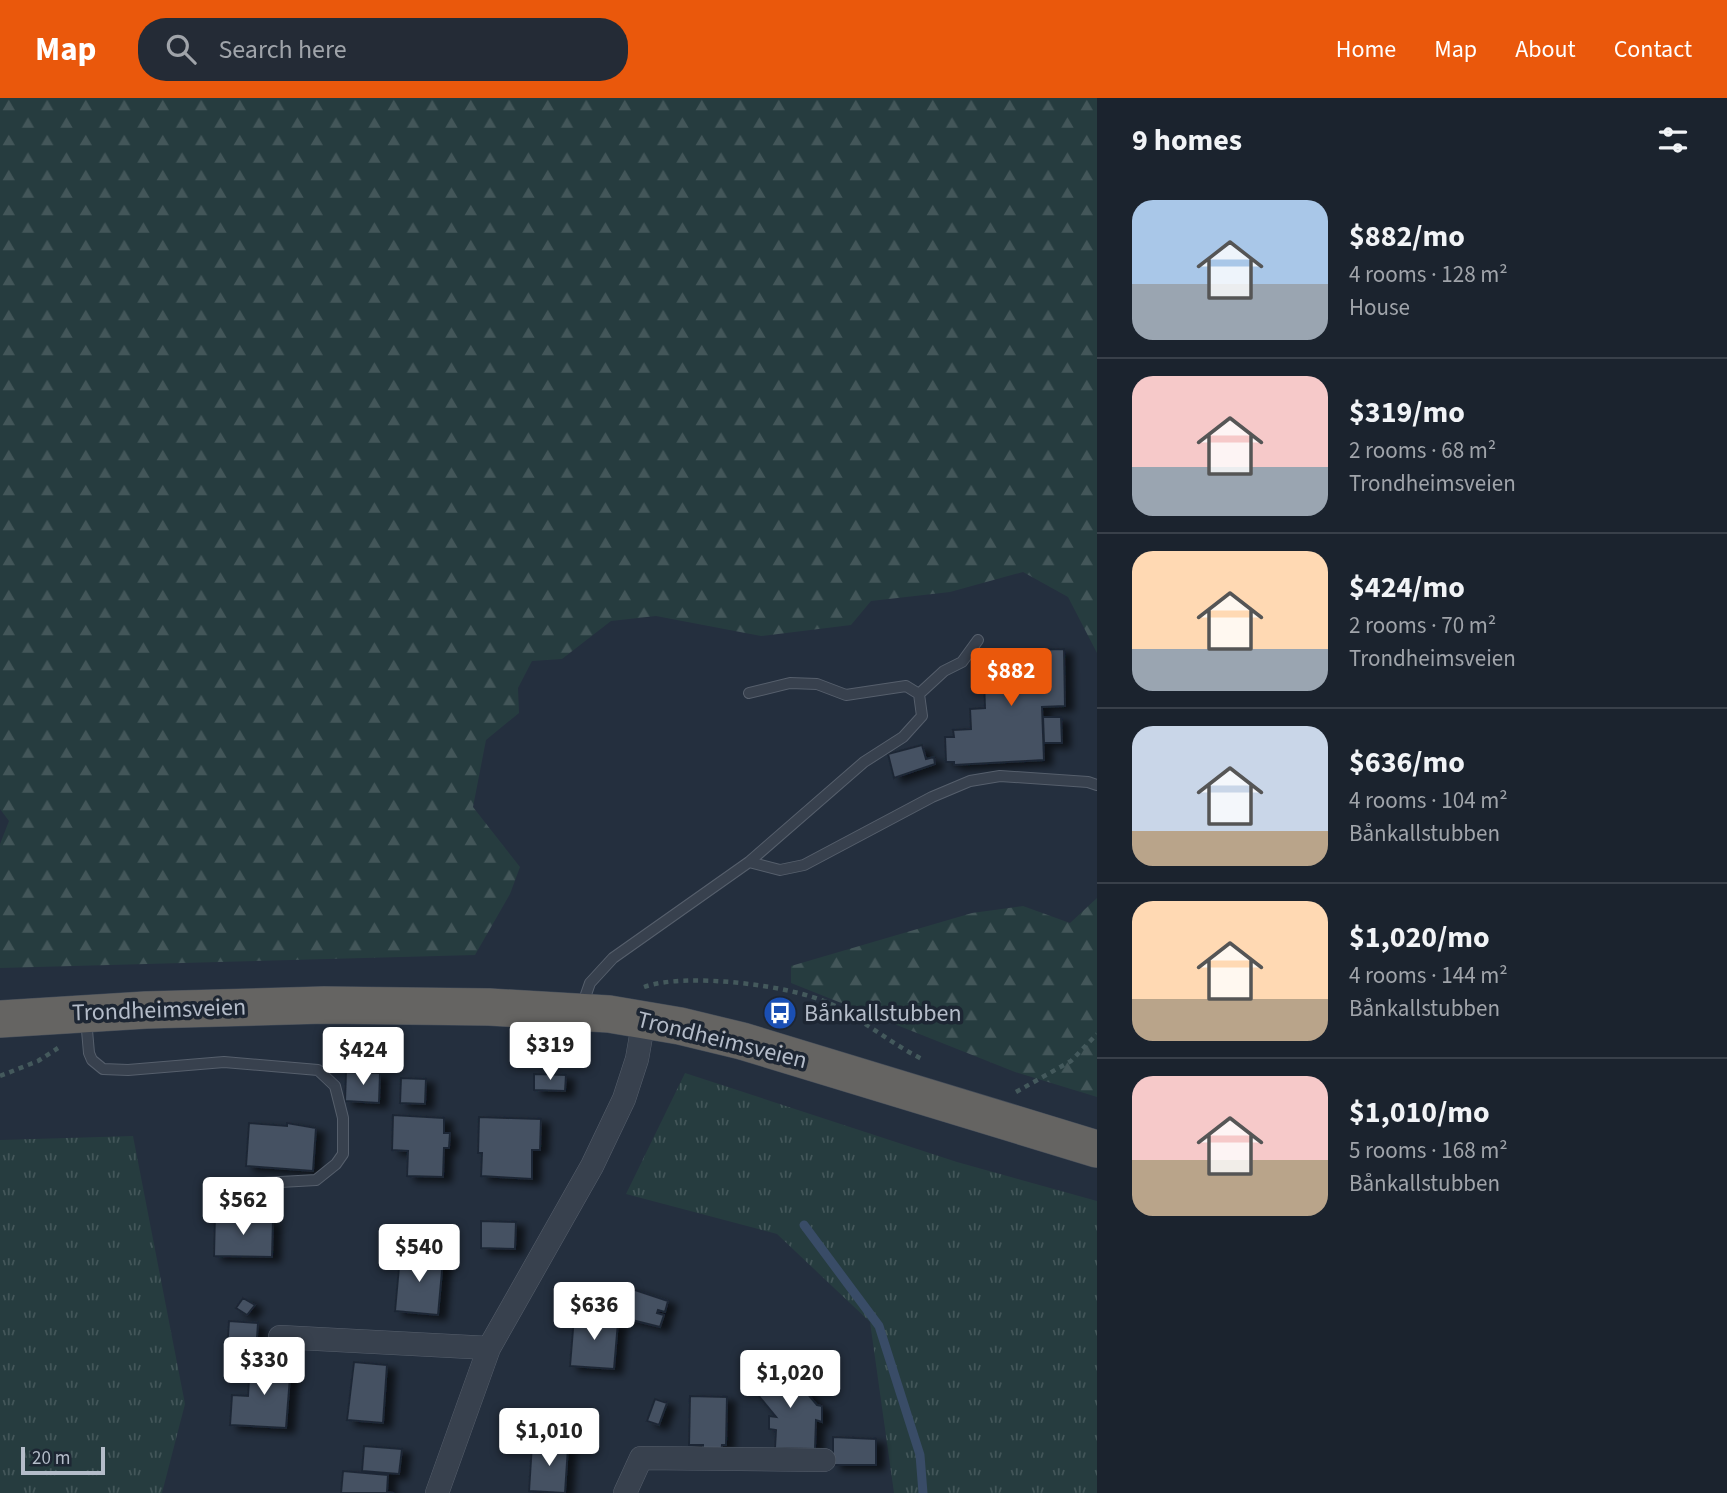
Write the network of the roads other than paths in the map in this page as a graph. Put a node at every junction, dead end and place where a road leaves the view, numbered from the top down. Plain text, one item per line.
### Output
1 (978, 640) dead end
2 (749, 693) dead end
3 (919, 694) junction
4 (1097, 785) edge
5 (749, 862) junction
6 (580, 1012) junction
7 (86, 1013) junction
8 (0, 1019) edge
9 (644, 1019) junction
10 (1097, 1149) edge
11 (247, 1184) dead end
12 (280, 1337) dead end
13 (489, 1348) junction
14 (824, 1460) dead end
15 (437, 1493) edge
16 (625, 1493) edge

1 - 3 lane
2 - 3 lane
3 - 5 lane
4 - 5 lane
5 - 6 lane
6 - 7 highway, Trondheimsveien
6 - 9 highway, Trondheimsveien
7 - 8 highway, Trondheimsveien
7 - 11 lane
9 - 10 highway, Trondheimsveien
9 - 13 street
12 - 13 street
13 - 15 street
14 - 16 street

